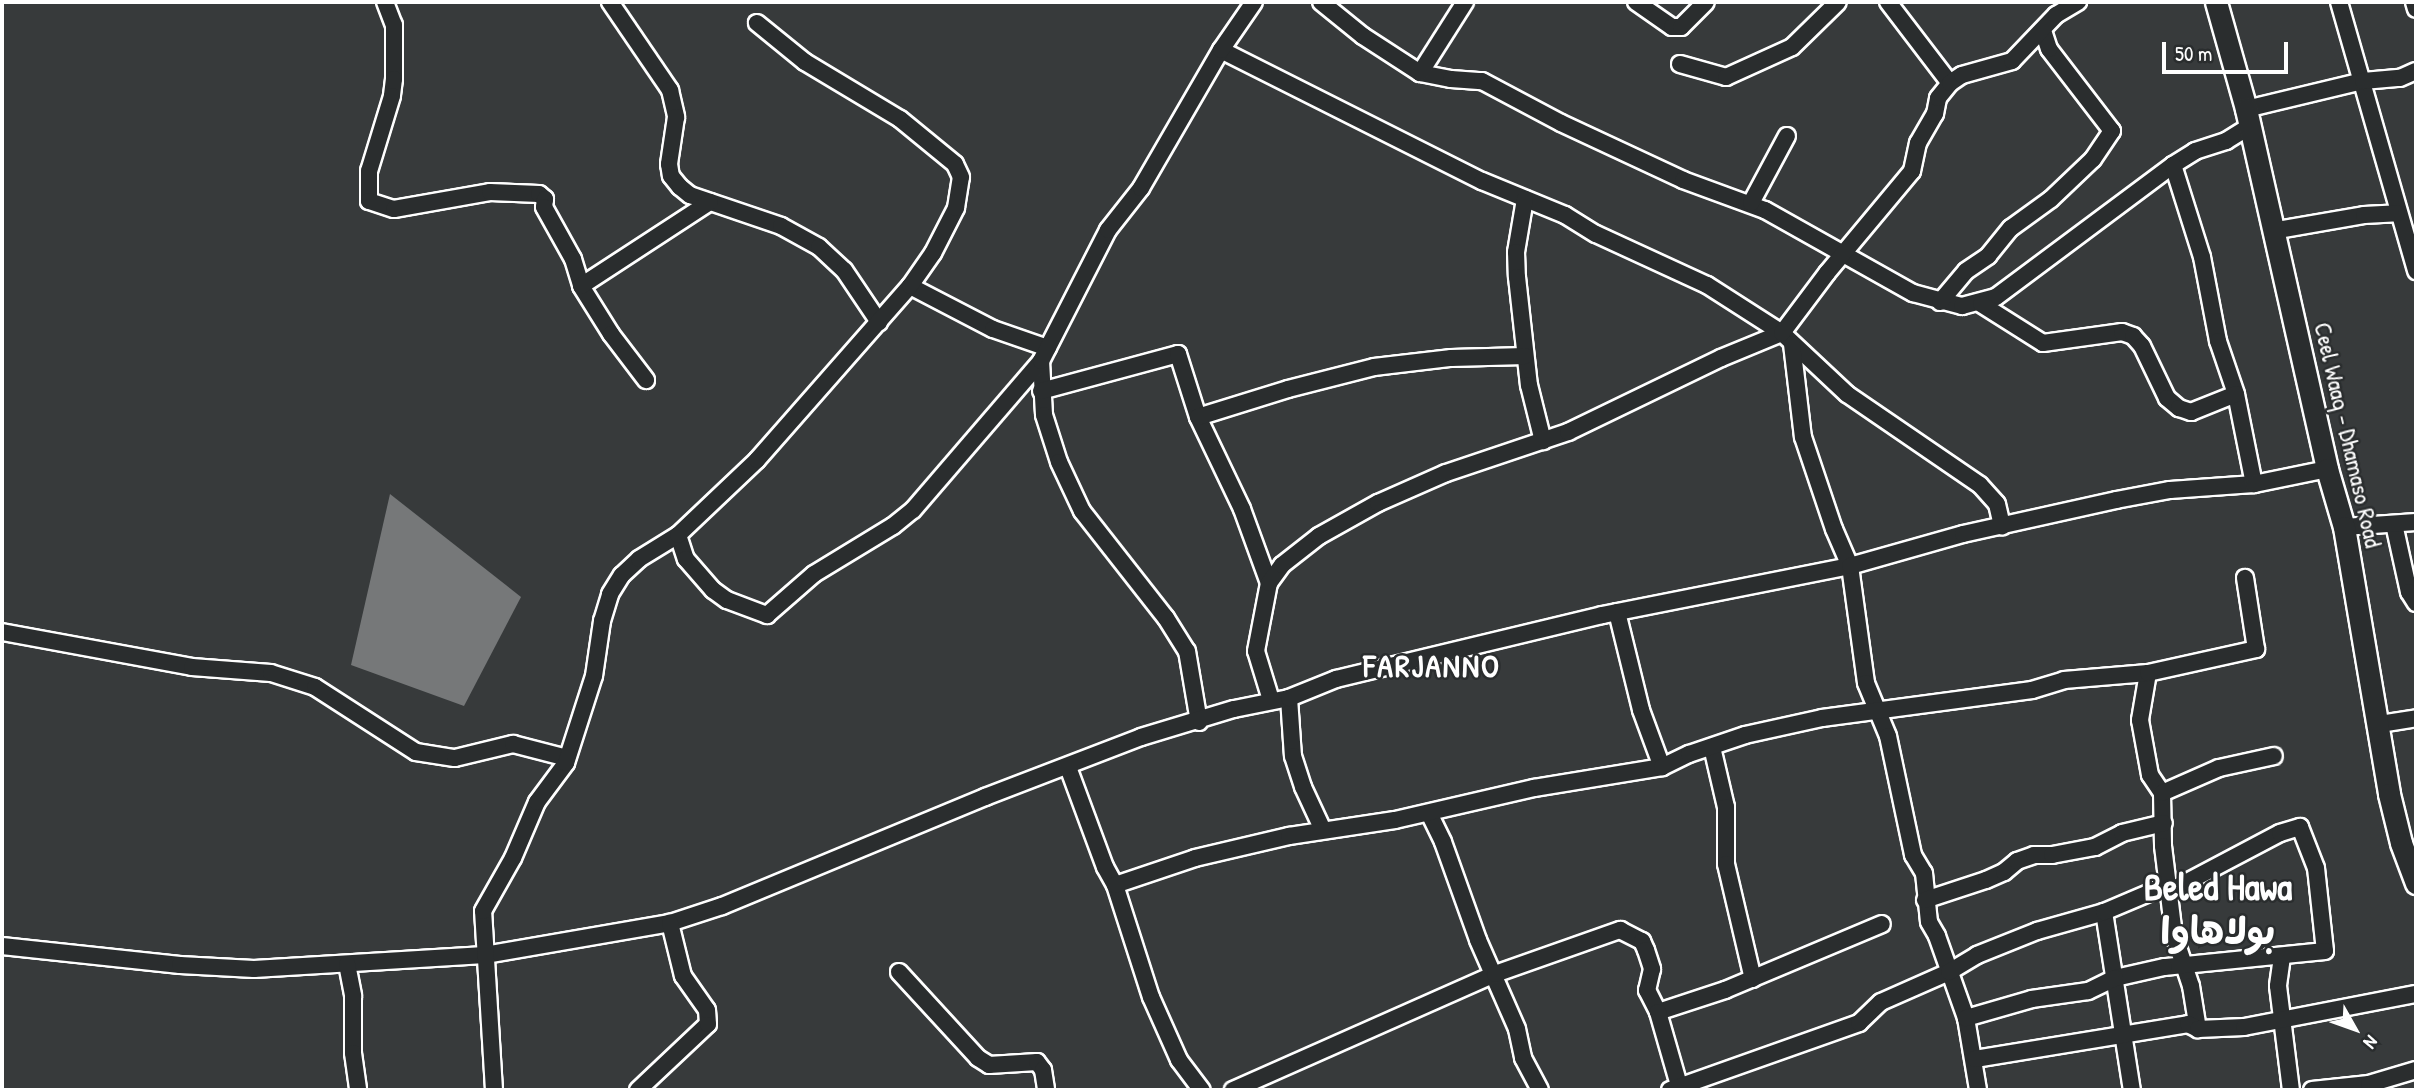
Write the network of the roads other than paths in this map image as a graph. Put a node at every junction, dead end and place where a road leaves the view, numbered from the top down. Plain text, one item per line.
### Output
1 (385, 2) edge
2 (610, 2) edge
3 (1254, 2) edge
4 (1321, 2) edge
5 (1465, 2) edge
6 (1636, 2) edge
7 (1706, 2) edge
8 (1838, 2) edge
9 (1888, 2) edge
10 (2078, 2) edge
11 (2216, 2) edge
12 (2339, 2) edge
13 (2414, 2) edge
14 (2416, 9) edge
15 (757, 23) dead end
16 (2043, 30) junction
17 (1221, 50) junction
18 (1680, 64) dead end
19 (2416, 71) edge
20 (1420, 73) junction
21 (2363, 81) junction
22 (1950, 83) junction
23 (2247, 118) junction
24 (1787, 136) dead end
25 (2173, 165) junction
26 (1525, 200) junction
27 (710, 202) junction
28 (1751, 203) junction
29 (2397, 213) junction
30 (2272, 231) junction
31 (1844, 254) junction
32 (2416, 271) edge
33 (582, 286) junction
34 (910, 286) junction
35 (1940, 302) junction
36 (1981, 304) junction
37 (879, 322) junction
38 (1787, 339) junction
39 (1044, 355) junction
40 (1525, 356) junction
41 (646, 380) dead end
42 (1041, 391) junction
43 (2236, 394) junction
44 (1198, 417) junction
45 (1543, 441) junction
46 (2327, 469) junction
47 (2254, 484) junction
48 (2416, 522) edge
49 (2393, 524) junction
50 (2002, 526) junction
51 (2344, 527) junction
52 (678, 535) junction
53 (1850, 566) junction
54 (2245, 578) dead end
55 (1269, 583) junction
56 (2416, 603) edge
57 (1617, 612) junction
58 (2, 632) edge
59 (2148, 673) junction
60 (1289, 698) junction
61 (1271, 700) junction
62 (1874, 709) junction
63 (2416, 718) edge
64 (1199, 722) junction
65 (2380, 724) junction
66 (1713, 747) junction
67 (2274, 756) dead end
68 (567, 758) junction
69 (1068, 767) junction
70 (1662, 767) junction
71 (2162, 793) junction
72 (1429, 813) junction
73 (2164, 823) junction
74 (1323, 830) junction
75 (2416, 883) edge
76 (1115, 885) junction
77 (2170, 891) junction
78 (1925, 900) junction
79 (2104, 912) junction
80 (670, 923) junction
81 (1882, 924) dead end
82 (2, 946) edge
83 (485, 955) junction
84 (2282, 957) junction
85 (347, 964) junction
86 (2184, 966) junction
87 (899, 972) dead end
88 (1949, 972) junction
89 (1495, 974) junction
90 (1754, 978) junction
91 (2115, 978) junction
92 (2416, 994) edge
93 (1658, 1012) junction
94 (1966, 1018) junction
95 (2282, 1018) junction
96 (2199, 1029) junction
97 (2125, 1033) junction
98 (1975, 1059) junction
99 (2416, 1070) edge
100 (1674, 1088) edge
101 (358, 1090) edge
102 (494, 1090) edge
103 (638, 1090) edge
104 (1046, 1090) edge
105 (1202, 1090) edge
106 (1233, 1090) edge
107 (1541, 1090) edge
108 (1978, 1090) edge
109 (2132, 1090) edge
110 (2291, 1090) edge
111 (2312, 1090) edge

1 - 33 street
2 - 27 street
3 - 17 street
4 - 20 street
5 - 20 street
6 - 7 street
8 - 18 street
9 - 22 street
10 - 16 street
11 - 23 main road, Ceel Waaq - Dhamaso Road
12 - 21 street
13 - 14 street
15 - 34 street
16 - 22 street
16 - 35 street
17 - 26 street
17 - 39 street
19 - 21 street
20 - 28 street
21 - 23 street
21 - 29 street
22 - 31 street
23 - 25 street
23 - 30 main road, Ceel Waaq - Dhamaso Road
24 - 28 street
25 - 36 street
25 - 43 street
26 - 38 street
26 - 40 street
27 - 33 street
27 - 37 street
28 - 31 street
29 - 30 street
29 - 32 street
30 - 46 main road, Ceel Waaq - Dhamaso Road
31 - 35 street
31 - 38 street
33 - 41 street
34 - 37 street
34 - 39 street
35 - 36 street
36 - 43 street
37 - 52 street
38 - 45 street
38 - 50 street
38 - 53 street
39 - 42 street
39 - 52 street
40 - 44 street
40 - 45 street
42 - 44 street
42 - 64 street
43 - 47 street
44 - 55 street
45 - 55 street
46 - 47 street
46 - 51 main road, Ceel Waaq - Dhamaso Road
47 - 50 street
48 - 49 street
49 - 51 street
49 - 56 street
50 - 53 street
51 - 65 main road, Ceel Waaq - Dhamaso Road
52 - 68 street
53 - 57 street
53 - 62 street
54 - 59 street
55 - 61 street
57 - 60 street
57 - 70 street
58 - 68 street
59 - 62 street
59 - 71 street
60 - 61 street
60 - 74 street
61 - 64 street
62 - 66 street
62 - 78 street
63 - 65 street
64 - 69 street
65 - 75 main road, Ceel Waaq - Dhamaso Road
66 - 70 street
66 - 90 street
67 - 71 street
68 - 83 street
69 - 76 street
69 - 80 street
70 - 72 street
71 - 73 street
72 - 74 street
72 - 89 street
73 - 77 street
73 - 78 street
74 - 76 street
76 - 105 street
77 - 79 street
77 - 84 street
77 - 86 street
78 - 88 street
79 - 88 street
79 - 91 street
80 - 83 street
80 - 103 street
81 - 90 street
82 - 85 street
83 - 85 street
83 - 102 street
84 - 86 street
84 - 95 street
85 - 101 street
86 - 91 street
86 - 96 street
87 - 104 street
88 - 94 street
88 - 100 street
89 - 93 street
89 - 106 street
89 - 107 street
90 - 93 street
91 - 94 street
91 - 97 street
92 - 95 street
93 - 100 street
94 - 98 street
95 - 96 street
95 - 110 street
96 - 97 street
97 - 98 street
97 - 109 street
98 - 108 street
99 - 111 street

